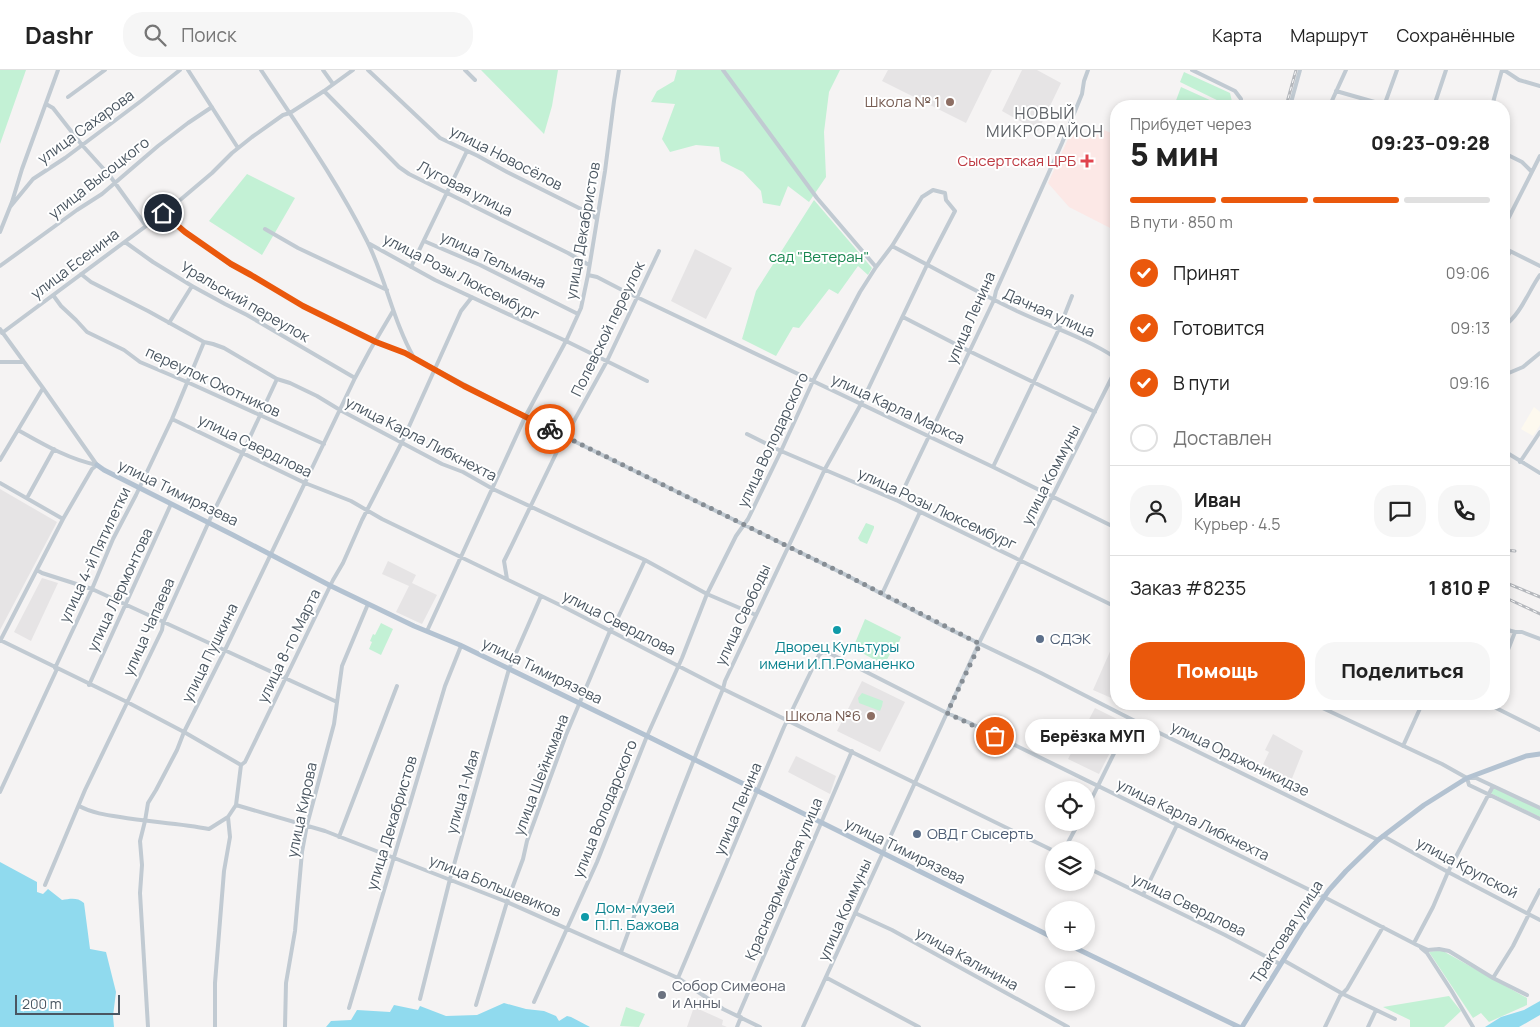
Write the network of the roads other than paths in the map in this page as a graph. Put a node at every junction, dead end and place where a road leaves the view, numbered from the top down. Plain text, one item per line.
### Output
1 (58, 70) edge
2 (105, 70) edge
3 (180, 70) edge
4 (188, 70) edge
5 (261, 70) edge
6 (323, 70) edge
7 (353, 70) edge
8 (368, 70) edge
9 (465, 70) edge
10 (620, 70) edge
11 (723, 70) edge
12 (1088, 70) edge
13 (1192, 70) edge
14 (1300, 70) edge
15 (1346, 70) edge
16 (1397, 70) edge
17 (1446, 70) edge
18 (1503, 70) edge
19 (475, 80) dead end
20 (333, 84) junction
21 (1540, 86) edge
22 (324, 91) junction
23 (1336, 91) junction
24 (68, 97) dead end
25 (1240, 100) edge
26 (1292, 100) edge
27 (1332, 100) edge
28 (1368, 100) edge
29 (1386, 100) edge
30 (1436, 100) edge
31 (1494, 100) edge
32 (46, 104) junction
33 (212, 107) junction
34 (290, 113) junction
35 (82, 145) junction
36 (238, 148) junction
37 (467, 151) junction
38 (1510, 156) edge
39 (1540, 156) edge
40 (1531, 171) junction
41 (115, 183) junction
42 (447, 193) junction
43 (945, 193) joint
44 (10, 207) junction
45 (163, 213) junction
46 (1510, 215) edge
47 (596, 218) junction
48 (146, 226) junction
49 (265, 229) dead end
50 (0, 232) edge
51 (424, 241) junction
52 (124, 242) junction
53 (368, 243) junction
54 (892, 246) junction
55 (659, 250) dead end
56 (1510, 252) edge
57 (927, 265) junction
58 (0, 266) edge
59 (589, 266) junction
60 (1540, 266) edge
61 (411, 267) junction
62 (876, 267) junction
63 (81, 274) junction
64 (588, 275) junction
65 (1540, 275) edge
66 (192, 286) junction
67 (387, 290) junction
68 (53, 295) junction
69 (1072, 296) dead end
70 (472, 297) junction
71 (637, 297) junction
72 (994, 300) junction
73 (393, 311) junction
74 (578, 314) junction
75 (903, 317) junction
76 (1510, 322) edge
77 (169, 323) junction
78 (1059, 328) junction
79 (1, 331) edge
80 (566, 341) junction
81 (204, 342) junction
82 (376, 342) junction
83 (969, 351) junction
84 (1540, 353) edge
85 (1110, 354) edge
86 (415, 359) junction
87 (608, 361) junction
88 (0, 362) edge
89 (24, 362) junction
90 (434, 370) junction
91 (1510, 372) edge
92 (355, 378) junction
93 (277, 379) junction
94 (647, 381) dead end
95 (813, 381) junction
96 (1110, 381) edge
97 (187, 382) junction
98 (1033, 382) junction
99 (44, 388) junction
100 (861, 404) junction
101 (340, 410) junction
102 (1095, 412) junction
103 (260, 416) junction
104 (525, 417) junction
105 (172, 418) junction
106 (18, 430) junction
107 (1540, 432) edge
108 (747, 434) dead end
109 (565, 435) junction
110 (928, 436) junction
111 (402, 442) junction
112 (324, 444) junction
113 (54, 449) junction
114 (781, 451) junction
115 (243, 452) junction
116 (1510, 455) edge
117 (0, 460) edge
118 (1520, 462) junction
119 (96, 464) junction
120 (993, 467) junction
121 (825, 469) junction
122 (1540, 473) edge
123 (0, 483) edge
124 (305, 483) junction
125 (139, 488) junction
126 (492, 489) junction
127 (1053, 496) junction
128 (27, 498) junction
129 (898, 501) junction
130 (171, 504) junction
131 (530, 506) junction
132 (368, 510) junction
133 (920, 512) junction
134 (63, 519) junction
135 (208, 522) junction
136 (745, 524) junction
137 (1110, 525) edge
138 (788, 547) junction
139 (271, 554) junction
140 (461, 558) junction
141 (644, 560) junction
142 (1021, 560) junction
143 (37, 570) junction
144 (507, 579) junction
145 (331, 586) junction
146 (92, 589) junction
147 (707, 594) junction
148 (882, 594) junction
149 (541, 596) junction
150 (368, 604) junction
151 (1110, 604) edge
152 (124, 605) junction
153 (756, 615) junction
154 (163, 623) junction
155 (1510, 630) edge
156 (427, 631) junction
157 (610, 631) junction
158 (1514, 632) junction
159 (1540, 639) edge
160 (0, 641) edge
161 (1510, 643) edge
162 (980, 644) junction
163 (462, 646) junction
164 (225, 650) junction
165 (824, 652) joint
166 (679, 666) junction
167 (56, 669) junction
168 (509, 669) junction
169 (286, 679) junction
170 (89, 685) junction
171 (397, 686) dead end
172 (723, 689) junction
173 (127, 702) junction
174 (337, 702) junction
175 (580, 704) junction
176 (1110, 709) edge
177 (1113, 710) edge
178 (1331, 710) edge
179 (1419, 710) edge
180 (1500, 710) edge
181 (947, 713) junction
182 (1131, 719) junction
183 (788, 720) junction
184 (1540, 730) edge
185 (184, 732) junction
186 (647, 736) junction
187 (1403, 746) junction
188 (852, 751) junction
189 (1540, 754) edge
190 (694, 759) junction
191 (241, 765) junction
192 (1467, 778) junction
193 (916, 783) junction
194 (1099, 786) junction
195 (1493, 786) junction
196 (0, 792) edge
197 (758, 792) junction
198 (1095, 793) edge
199 (1488, 795) junction
200 (236, 805) junction
201 (79, 806) junction
202 (1540, 808) edge
203 (228, 817) junction
204 (1540, 819) edge
205 (146, 821) junction
206 (820, 823) junction
207 (307, 825) junction
208 (1178, 825) junction
209 (1383, 836) junction
210 (340, 837) junction
211 (1378, 840) junction
212 (1045, 847) edge
213 (882, 853) junction
214 (394, 857) junction
215 (1095, 871) edge
216 (1448, 872) junction
217 (450, 880) junction
218 (45, 885) dead end
219 (1540, 890) edge
220 (1143, 895) junction
221 (1324, 897) junction
222 (507, 902) junction
223 (855, 913) junction
224 (1529, 913) junction
225 (1540, 920) edge
226 (1383, 927) junction
227 (567, 928) junction
228 (1045, 934) edge
229 (1415, 944) junction
230 (1082, 951) edge
231 (620, 952) junction
232 (1281, 962) junction
233 (678, 978) junction
234 (827, 978) junction
235 (1493, 978) junction
236 (1343, 994) junction
237 (1527, 995) dead end
238 (420, 999) dead end
239 (534, 1002) dead end
240 (476, 1005) dead end
241 (349, 1008) dead end
242 (1376, 1010) junction
243 (740, 1017) junction
244 (1395, 1019) dead end
245 (148, 1027) edge
246 (215, 1027) edge
247 (285, 1027) edge
248 (737, 1027) edge
249 (760, 1027) edge
250 (803, 1027) edge
251 (918, 1027) edge
252 (1068, 1027) edge
253 (1241, 1027) edge
254 (1326, 1027) edge
255 (1368, 1027) edge
256 (1473, 1027) edge

1 - 32 street
2 - 24 street
3 - 35 street, улица Сахарова
4 - 33 street
5 - 34 street, улица Розы Люксембург
6 - 20 street
7 - 20 street, улица Есенина
8 - 37 street, улица Новосёлов
9 - 19 street
10 - 47 street, улица Декабристов
11 - 62 street
12 - 72 street, улица Ленина
13 - 25 street
14 - 26 street
15 - 23 street
16 - 29 street
17 - 30 street
18 - 21 street
18 - 31 street
20 - 22 street, улица Есенина
22 - 34 street, улица Есенина
22 - 42 street, Луговая улица
23 - 27 street
23 - 28 street
32 - 35 street
32 - 44 street
33 - 36 street
33 - 41 street, улица Высоцкого
34 - 36 street, улица Есенина
34 - 53 street, улица Розы Люксембург
35 - 41 street
35 - 44 street, улица Сахарова
36 - 45 street, улица Есенина
37 - 42 street
37 - 47 street, улица Новосёлов
38 - 40 street
39 - 40 street
40 - 46 street
41 - 48 street
41 - 58 street, улица Высоцкого
42 - 51 street
42 - 59 street, Луговая улица
43 - 54 street, улица Володарского
43 - 57 street, улица Свободы
44 - 50 street
45 - 48 street, улица Есенина
45 - 82 street, улица Орджоникидзе
47 - 59 street, улица Декабристов
48 - 52 street, улица Есенина
49 - 67 street
51 - 61 street
51 - 74 street, улица Тельмана
52 - 63 street, улица Есенина
52 - 66 street, Уральский переулок
53 - 61 street, улица Розы Люксембург
53 - 67 street
54 - 57 street, Дачная улица
54 - 62 street, улица Володарского
55 - 71 street, Полевской переулок
56 - 60 street
57 - 72 street, Дачная улица
57 - 75 street, улица Свободы
59 - 64 street, улица Декабристов
61 - 70 street, улица Розы Люксембург
62 - 95 street, улица Володарского
63 - 68 street, улица Есенина
63 - 77 street, улица Карла Либкнехта
64 - 71 street, улица Карла Маркса
64 - 74 street, улица Декабристов
65 - 76 street
66 - 77 street
66 - 92 street, Уральский переулок
67 - 73 street
68 - 79 street, улица Есенина
68 - 97 street, переулок Охотников
69 - 78 street
70 - 80 street, улица Розы Люксембург
70 - 90 street, улица 8-го Марта
71 - 87 street, Полевской переулок
71 - 95 street, улица Карла Маркса
72 - 78 street, Дачная улица
72 - 83 street, улица Ленина
73 - 82 street, улица Пушкина
73 - 86 street
74 - 80 street, улица Декабристов
75 - 83 street
75 - 100 street, улица Свободы
77 - 81 street, улица Карла Либкнехта
78 - 85 street, Дачная улица
78 - 98 street
79 - 89 street
80 - 87 street, улица Розы Люксембург
80 - 104 street, улица Декабристов
81 - 93 street, улица Карла Либкнехта
81 - 97 street, улица 4-й Пятилетки
82 - 86 street, улица Орджоникидзе
82 - 92 street, улица Пушкина
83 - 98 street
83 - 110 street, улица Ленина
84 - 91 street
86 - 90 street, улица Орджоникидзе
87 - 94 street, улица Розы Люксембург
87 - 109 street, Полевской переулок
88 - 89 street
89 - 99 street
90 - 104 street, улица Орджоникидзе
90 - 111 street, улица 8-го Марта
92 - 101 street, улица Пушкина
93 - 101 street, улица Карла Либкнехта
93 - 103 street, улица Чапаева
95 - 100 street, улица Карла Маркса
95 - 114 street, улица Володарского
96 - 102 street, улица Коммуны
97 - 103 street, переулок Охотников
97 - 105 street, улица 4-й Пятилетки
98 - 102 street
98 - 120 street
99 - 106 street
99 - 119 street
100 - 110 street, улица Карла Маркса
100 - 121 street, улица Свободы
101 - 111 street, улица Карла Либкнехта
101 - 112 street, улица Пушкина
102 - 127 street, улица Коммуны
103 - 112 street, переулок Охотников
103 - 115 street, улица Чапаева
104 - 109 street, улица Орджоникидзе
104 - 126 street, улица Декабристов
105 - 115 street, улица Свердлова
105 - 125 street, улица 4-й Пятилетки
106 - 113 street, улица Тимирязева
106 - 117 street
107 - 118 street
108 - 114 street, улица Розы Люксембург
109 - 131 street, Полевской переулок
109 - 136 street, улица Орджоникидзе
110 - 120 street, улица Карла Маркса
110 - 129 street, улица Ленина
111 - 126 street, улица Карла Либкнехта
111 - 132 street, улица 8-го Марта
112 - 124 street, улица Пушкина
113 - 119 street, улица Тимирязева
113 - 128 street
114 - 121 street, улица Розы Люксембург
114 - 136 street, улица Володарского
115 - 124 street, улица Свердлова
115 - 135 street, улица Чапаева
116 - 118 street
118 - 122 street
119 - 125 main road, улица Тимирязева
119 - 134 street
120 - 127 street, улица Карла Маркса
121 - 129 street, улица Розы Люксембург
121 - 138 street, улица Свободы
123 - 128 street
124 - 132 street, улица Свердлова
124 - 139 street, улица Пушкина
125 - 130 main road, улица Тимирязева
125 - 146 street, улица 4-й Пятилетки
126 - 131 street, улица Карла Либкнехта
126 - 140 street, улица Декабристов
127 - 137 street, улица Карла Маркса
127 - 142 street, улица Коммуны
128 - 134 street
129 - 133 street, улица Розы Люксембург
130 - 135 main road, улица Тимирязева
130 - 152 street, улица Лермонтова
131 - 141 street, улица Карла Либкнехта
131 - 144 street, Полевской переулок
132 - 140 street, улица Свердлова
132 - 145 street, улица 8-го Марта
133 - 142 street, улица Розы Люксембург
133 - 148 street
134 - 143 street
135 - 139 main road, улица Тимирязева
135 - 154 street, улица Чапаева
136 - 138 street, улица Орджоникидзе
136 - 147 street, улица Володарского
138 - 148 street, улица Орджоникидзе
138 - 153 street, улица Свободы
139 - 145 main road, улица Тимирязева
139 - 164 street, улица Пушкина
140 - 144 street, улица Свердлова
140 - 156 street, улица Декабристов
141 - 147 street, улица Карла Либкнехта
141 - 157 street, улица Шейнкмана
142 - 151 street, улица Розы Люксембург
142 - 162 street, улица Коммуны
143 - 146 street
143 - 160 street
144 - 149 street, улица Свердлова
145 - 150 main road, улица Тимирязева
145 - 169 street, улица 8-го Марта
146 - 152 street
146 - 167 street, улица 4-й Пятилетки
147 - 153 street, улица Карла Либкнехта
147 - 166 street, улица Володарского
148 - 162 street, улица Орджоникидзе
149 - 157 street, улица Свердлова
149 - 168 street, улица 1-Мая
150 - 156 main road, улица Тимирязева
150 - 174 street, улица Кирова
152 - 154 street
152 - 170 street, улица Лермонтова
153 - 172 street, улица Свободы
154 - 164 street
154 - 173 street, улица Чапаева
155 - 158 street
156 - 163 main road, улица Тимирязева
157 - 166 street, улица Свердлова
157 - 175 street, улица Шейнкмана
158 - 159 street
158 - 161 street
160 - 167 street
162 - 176 street, улица Орджоникидзе
162 - 181 street, улица Коммуны
163 - 168 main road, улица Тимирязева
163 - 214 street, улица Декабристов
164 - 169 street
164 - 185 street, улица Пушкина
165 - 181 street, улица Карла Либкнехта
165 - 183 street, улица Ленина
166 - 172 street, улица Свердлова
166 - 186 street, улица Володарского
167 - 170 street
167 - 196 street, улица 4-й Пятилетки
168 - 175 main road, улица Тимирязева
168 - 217 street, улица 1-Мая
169 - 174 street
169 - 191 street, улица 8-го Марта
170 - 173 street
171 - 210 street
172 - 183 street, улица Свердлова
172 - 190 street, улица Свободы
173 - 185 street
173 - 201 street, улица Чапаева
174 - 207 street, улица Кирова
175 - 186 main road, улица Тимирязева
175 - 222 street, улица Шейнкмана
177 - 182 street, улица Орджоникидзе
178 - 187 street
179 - 187 street
180 - 184 street
181 - 193 street, улица Коммуны
181 - 194 street, улица Карла Либкнехта
182 - 194 street
182 - 211 street, улица Орджоникидзе
183 - 188 street, улица Свердлова
183 - 197 street, улица Ленина
185 - 191 street
185 - 205 street, улица Пушкина
186 - 190 main road, улица Тимирязева
186 - 227 street, улица Володарского
187 - 192 street
188 - 193 street, улица Свердлова
188 - 206 street, Красноармейская улица
189 - 192 main road, Трактовая улица
190 - 197 main road, улица Тимирязева
190 - 231 street, улица Свободы
191 - 200 street, улица 8-го Марта
192 - 195 street
192 - 199 street
192 - 209 main road, Трактовая улица
193 - 212 street, улица Свердлова
193 - 213 street, улица Коммуны
194 - 198 street
194 - 208 street, улица Карла Либкнехта
195 - 199 street
195 - 202 street
197 - 206 main road, улица Тимирязева
197 - 233 street, улица Ленина
199 - 204 street
199 - 216 street
200 - 203 street, улица 8-го Марта
200 - 207 street, улица Большевиков
201 - 205 street
201 - 218 street, улица Чапаева
203 - 205 street
203 - 246 street
205 - 245 street, улица Пушкина
206 - 213 main road, улица Тимирязева
206 - 243 street, Красноармейская улица
207 - 210 street, улица Большевиков
207 - 247 street, улица Кирова
208 - 220 street
208 - 221 street, улица Карла Либкнехта
209 - 211 main road, Трактовая улица
209 - 216 street, улица Крупской
210 - 214 street, улица Большевиков
211 - 221 main road, Трактовая улица
213 - 223 street, улица Коммуны
213 - 228 main road, улица Тимирязева
214 - 217 street, улица Большевиков
214 - 241 street, улица Декабристов
215 - 220 street, улица Свердлова
216 - 224 street, улица Крупской
216 - 229 street
217 - 222 street, улица Большевиков
217 - 238 street, улица 1-Мая
219 - 224 street
220 - 232 street, улица Свердлова
221 - 226 street, улица Карла Либкнехта
221 - 232 main road, Трактовая улица
222 - 227 street, улица Большевиков
222 - 240 street, улица Шейнкмана
223 - 234 street, улица Коммуны
223 - 252 street, улица Калинина
224 - 225 street, улица Крупской
224 - 235 street
226 - 229 street, улица Карла Либкнехта
226 - 236 street
227 - 231 street, улица Большевиков
227 - 239 street, улица Володарского
229 - 235 street, улица Карла Либкнехта
229 - 256 street, улица Карла Либкнехта
230 - 253 main road
231 - 233 street, улица Большевиков
232 - 236 street, улица Свердлова
232 - 253 main road, Трактовая улица
233 - 243 street, улица Большевиков
234 - 250 street, улица Коммуны
234 - 251 street
235 - 237 street, улица Карла Либкнехта
236 - 242 street, улица Свердлова
236 - 254 street
242 - 244 street, улица Свердлова
242 - 255 street
243 - 248 street, Красноармейская улица
243 - 249 street, улица Большевиков

